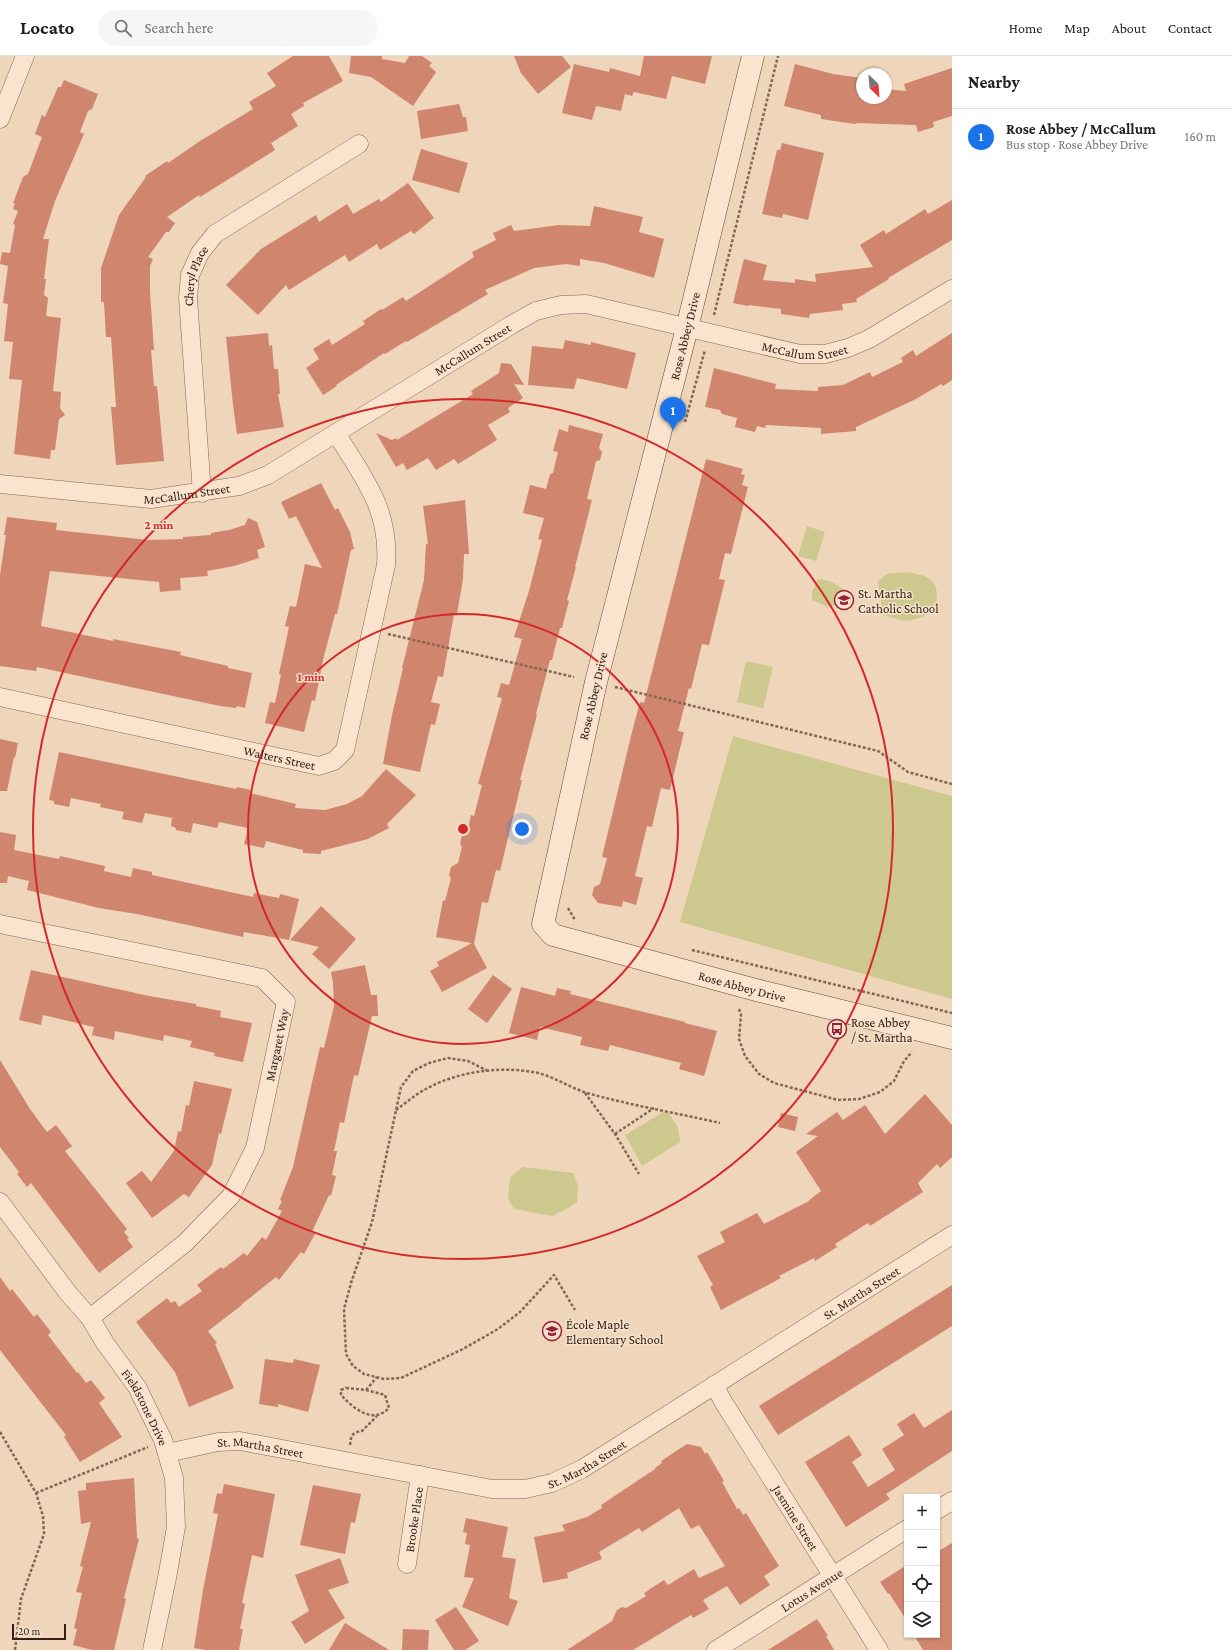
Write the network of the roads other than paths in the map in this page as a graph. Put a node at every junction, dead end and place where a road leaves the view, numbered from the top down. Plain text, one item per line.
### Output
1 (25, 56) edge
2 (753, 56) edge
3 (0, 119) edge
4 (359, 144) dead end
5 (952, 289) edge
6 (687, 328) junction
7 (336, 433) junction
8 (0, 484) edge
9 (202, 493) junction
10 (0, 698) edge
11 (0, 924) edge
12 (952, 1038) edge
13 (0, 1202) edge
14 (952, 1235) edge
15 (90, 1318) junction
16 (714, 1385) junction
17 (165, 1447) junction
18 (420, 1475) junction
19 (952, 1500) edge
20 (940, 1508) edge
21 (905, 1530) edge
22 (406, 1564) dead end
23 (833, 1576) junction
24 (152, 1650) edge
25 (716, 1650) edge
26 (879, 1650) edge

1 - 3 street
2 - 6 street, Rose Abbey Drive
4 - 9 street, Cheryl Place
5 - 6 street, McCallum Street
6 - 7 street, McCallum Street
6 - 12 street, Rose Abbey Drive
7 - 9 street, McCallum Street
7 - 10 street, Walters Street
8 - 9 street, McCallum Street
11 - 15 street, Margaret Way
13 - 15 street, Fieldstone Drive
14 - 16 street, St. Martha Street
15 - 17 street, Fieldstone Drive
16 - 18 street, St. Martha Street
16 - 23 street, Jasmine Street
17 - 18 street, St. Martha Street
17 - 24 street, Fieldstone Drive
18 - 22 street, Brooke Place
19 - 20 street
21 - 23 street, Lotus Avenue
23 - 25 street, Lotus Avenue
23 - 26 street, Jasmine Street

